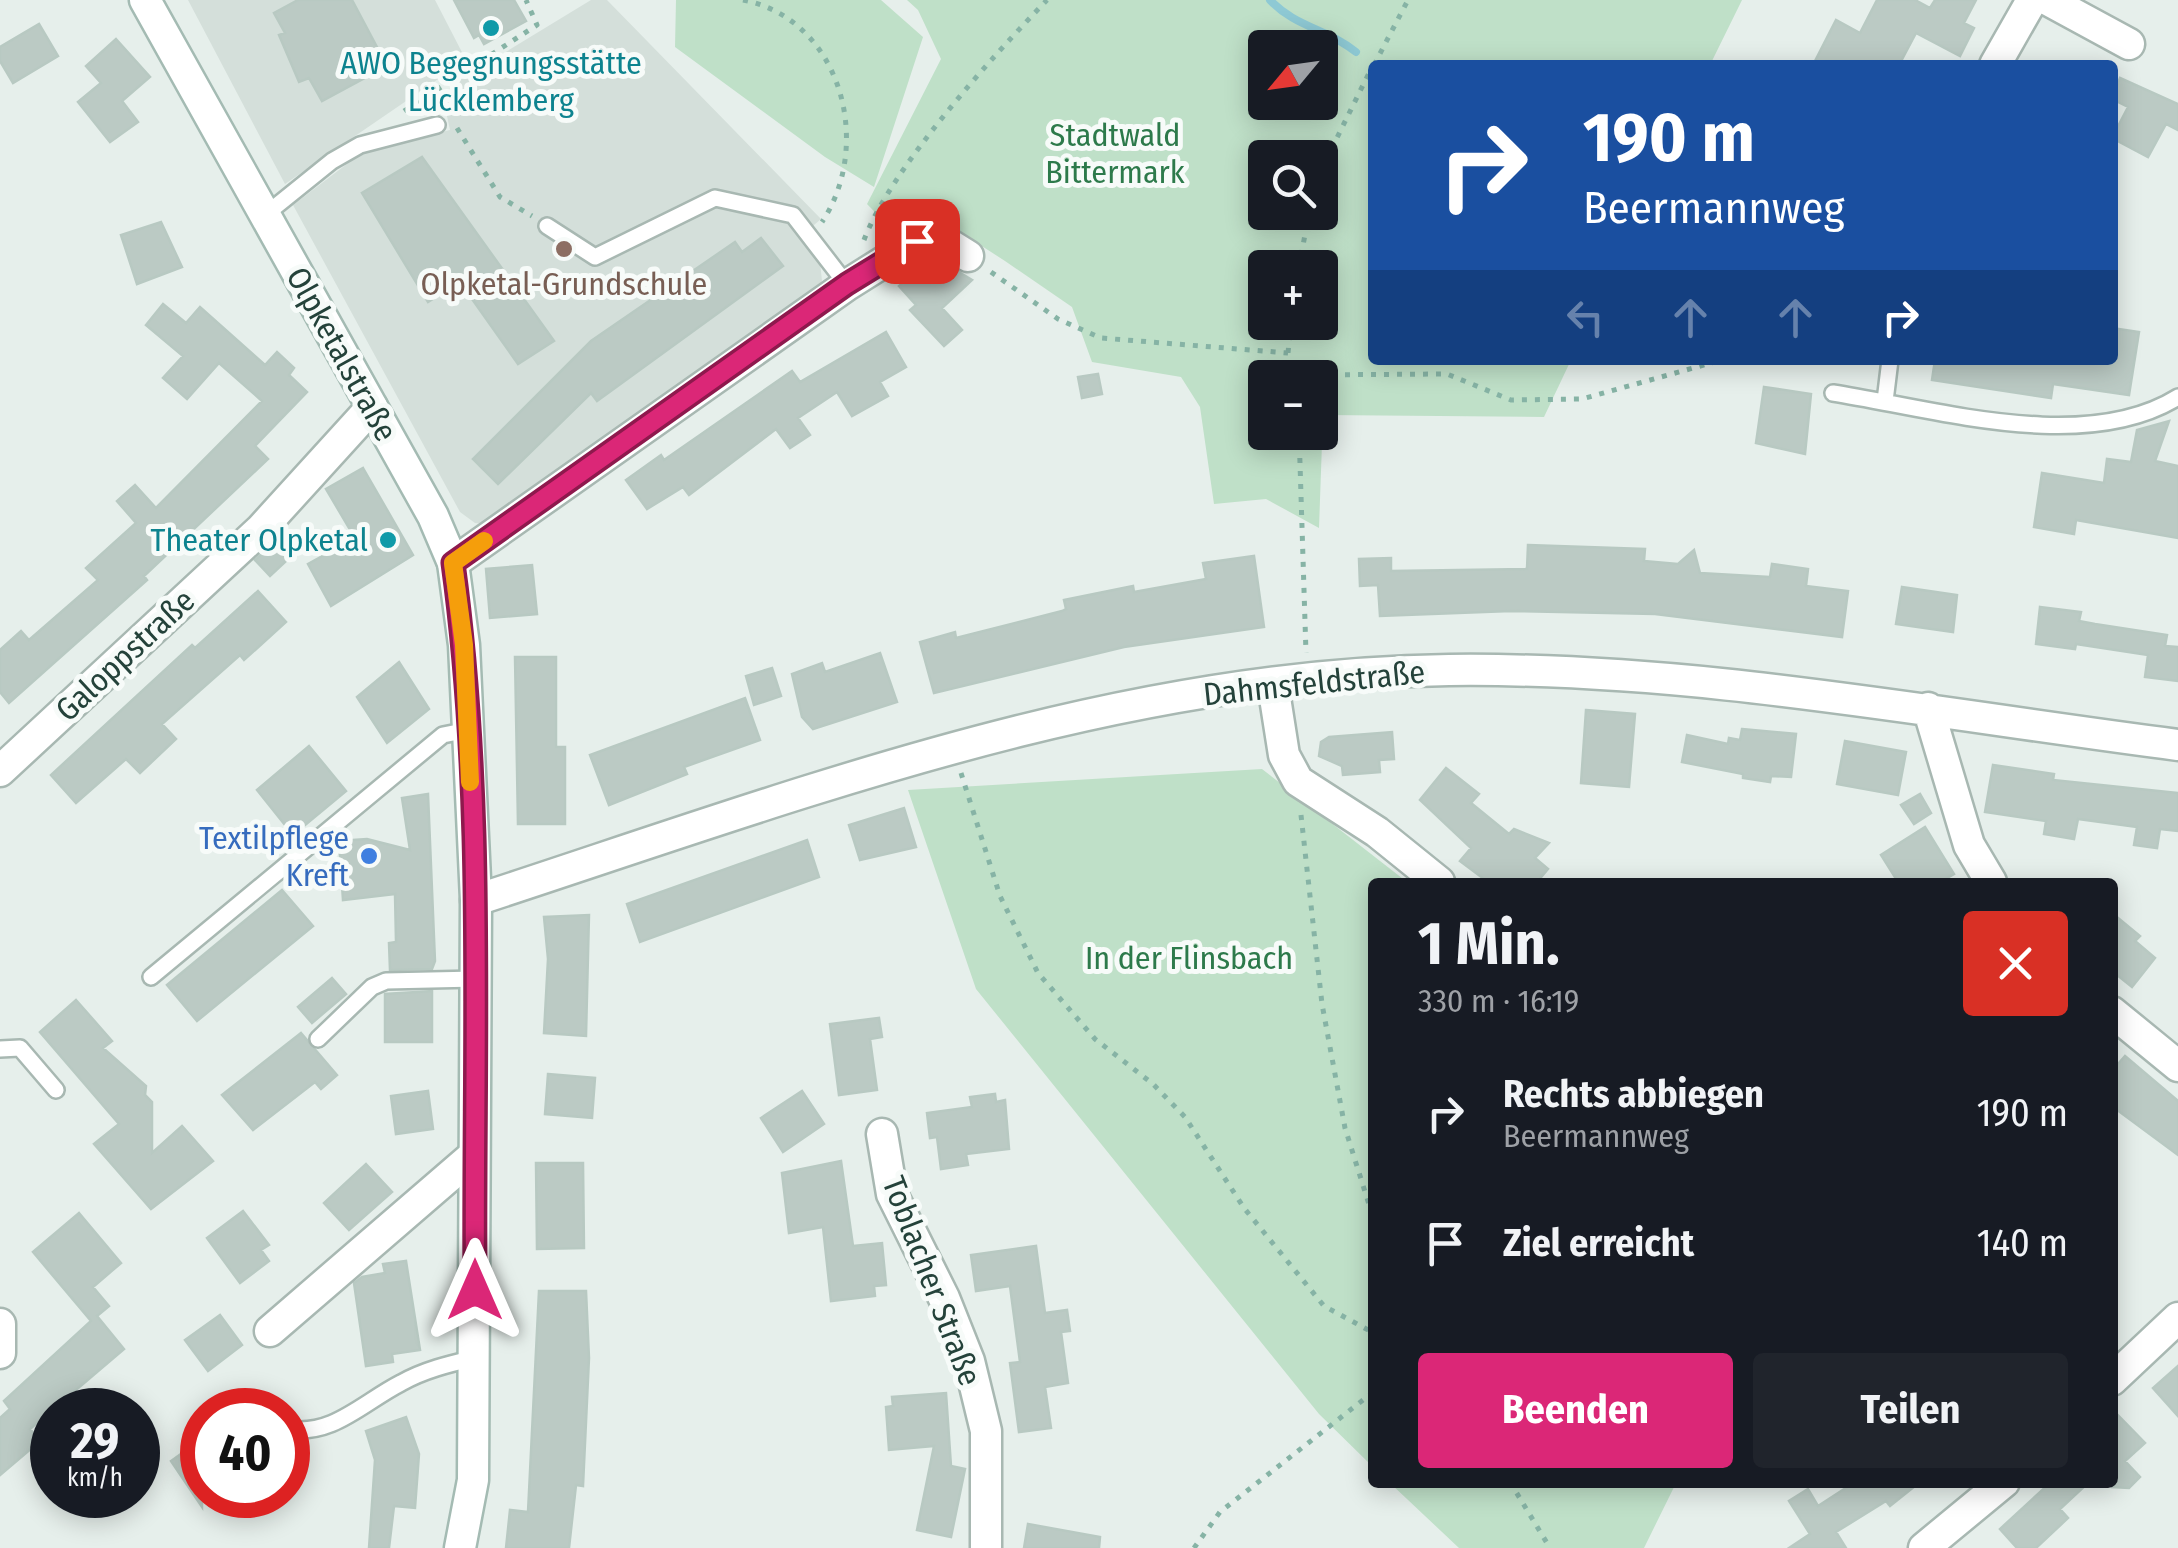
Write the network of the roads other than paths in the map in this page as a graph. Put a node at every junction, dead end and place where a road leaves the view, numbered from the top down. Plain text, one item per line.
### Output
1 (146, 0) edge
2 (2032, 0) edge
3 (2048, 0) edge
4 (2129, 44) dead end
5 (1998, 60) edge
6 (442, 124) road end
7 (265, 216) junction
8 (544, 223) road end
9 (968, 256) road end
10 (847, 284) junction
11 (1889, 365) edge
12 (1833, 393) dead end
13 (2178, 397) edge
14 (1884, 401) junction
15 (372, 407) junction
16 (453, 563) junction
17 (1274, 685) junction
18 (1928, 708) junction
19 (468, 730) junction
20 (2178, 745) edge
21 (0, 771) edge
22 (1434, 878) edge
23 (1989, 878) edge
24 (476, 900) junction
25 (151, 977) dead end
26 (476, 979) junction
27 (2118, 1017) edge
28 (318, 1039) dead end
29 (0, 1048) edge
30 (2178, 1066) edge
31 (56, 1090) dead end
32 (882, 1134) dead end
33 (474, 1155) junction
34 (2178, 1318) edge
35 (0, 1324) edge
36 (270, 1330) dead end
37 (0, 1354) edge
38 (475, 1358) junction
39 (2118, 1374) edge
40 (310, 1432) edge
41 (1997, 1488) edge
42 (460, 1548) edge
43 (986, 1548) edge
44 (1924, 1548) edge

1 - 7 street, Olpketalstraße
2 - 5 street
3 - 4 street
6 - 7 lane
7 - 15 street, Olpketalstraße
8 - 10 lane
9 - 10 street
10 - 16 street
11 - 14 lane
12 - 14 lane
13 - 14 lane
15 - 16 street, Olpketalstraße
15 - 21 street, Galoppstraße
16 - 19 street, Olpketalstraße
17 - 18 street, Dahmsfeldstraße
17 - 22 street
17 - 24 street, Dahmsfeldstraße
18 - 20 street, Dahmsfeldstraße
18 - 23 street
19 - 24 street, Olpketalstraße
19 - 25 lane
24 - 26 street, Olpketalstraße
26 - 28 lane
26 - 33 street, Olpketalstraße
27 - 30 street
29 - 31 lane
32 - 43 street, Toblacher Straße
33 - 36 street
33 - 38 street, Olpketalstraße
34 - 39 street
35 - 37 street
38 - 40 lane
38 - 42 street, Olpketalstraße
41 - 44 street

